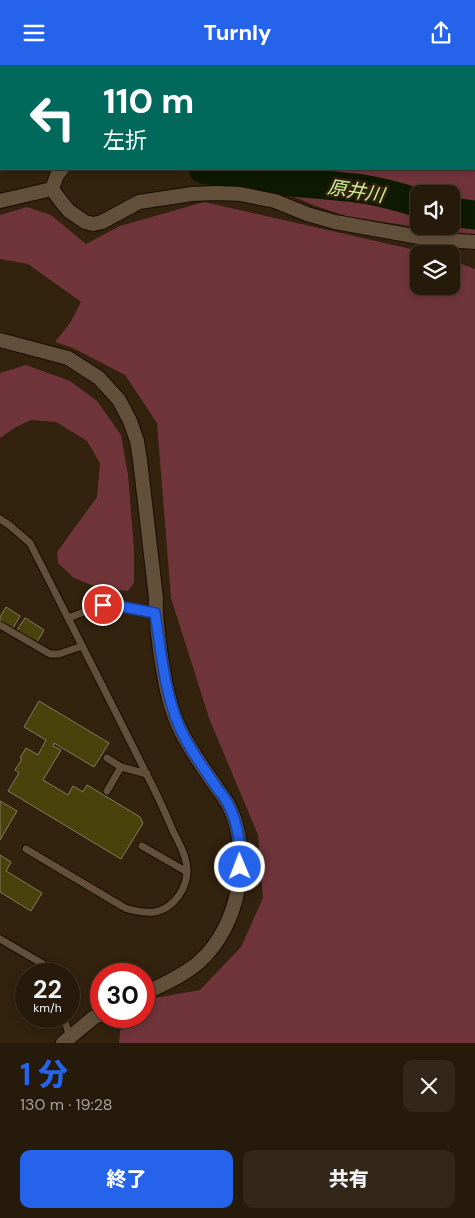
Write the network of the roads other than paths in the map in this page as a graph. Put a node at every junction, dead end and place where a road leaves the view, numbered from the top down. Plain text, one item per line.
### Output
1 (61, 170) edge
2 (52, 189) junction
3 (0, 201) edge
4 (475, 243) edge
5 (0, 340) edge
6 (0, 519) edge
7 (155, 613) junction
8 (68, 617) junction
9 (0, 625) edge
10 (82, 646) junction
11 (107, 758) dead end
12 (121, 767) junction
13 (147, 774) junction
14 (107, 791) dead end
15 (142, 846) dead end
16 (26, 849) dead end
17 (187, 872) junction
18 (0, 939) edge
19 (41, 963) edge
20 (155, 988) edge
21 (90, 1021) edge
22 (66, 1040) edge

1 - 2 street
2 - 3 street
2 - 4 street
5 - 7 street
6 - 8 lane
7 - 8 lane
7 - 20 street
8 - 10 lane
9 - 10 lane
10 - 13 lane
11 - 12 lane
12 - 13 lane
12 - 14 lane
13 - 17 lane
15 - 17 lane
16 - 17 lane
18 - 19 lane
21 - 22 street

